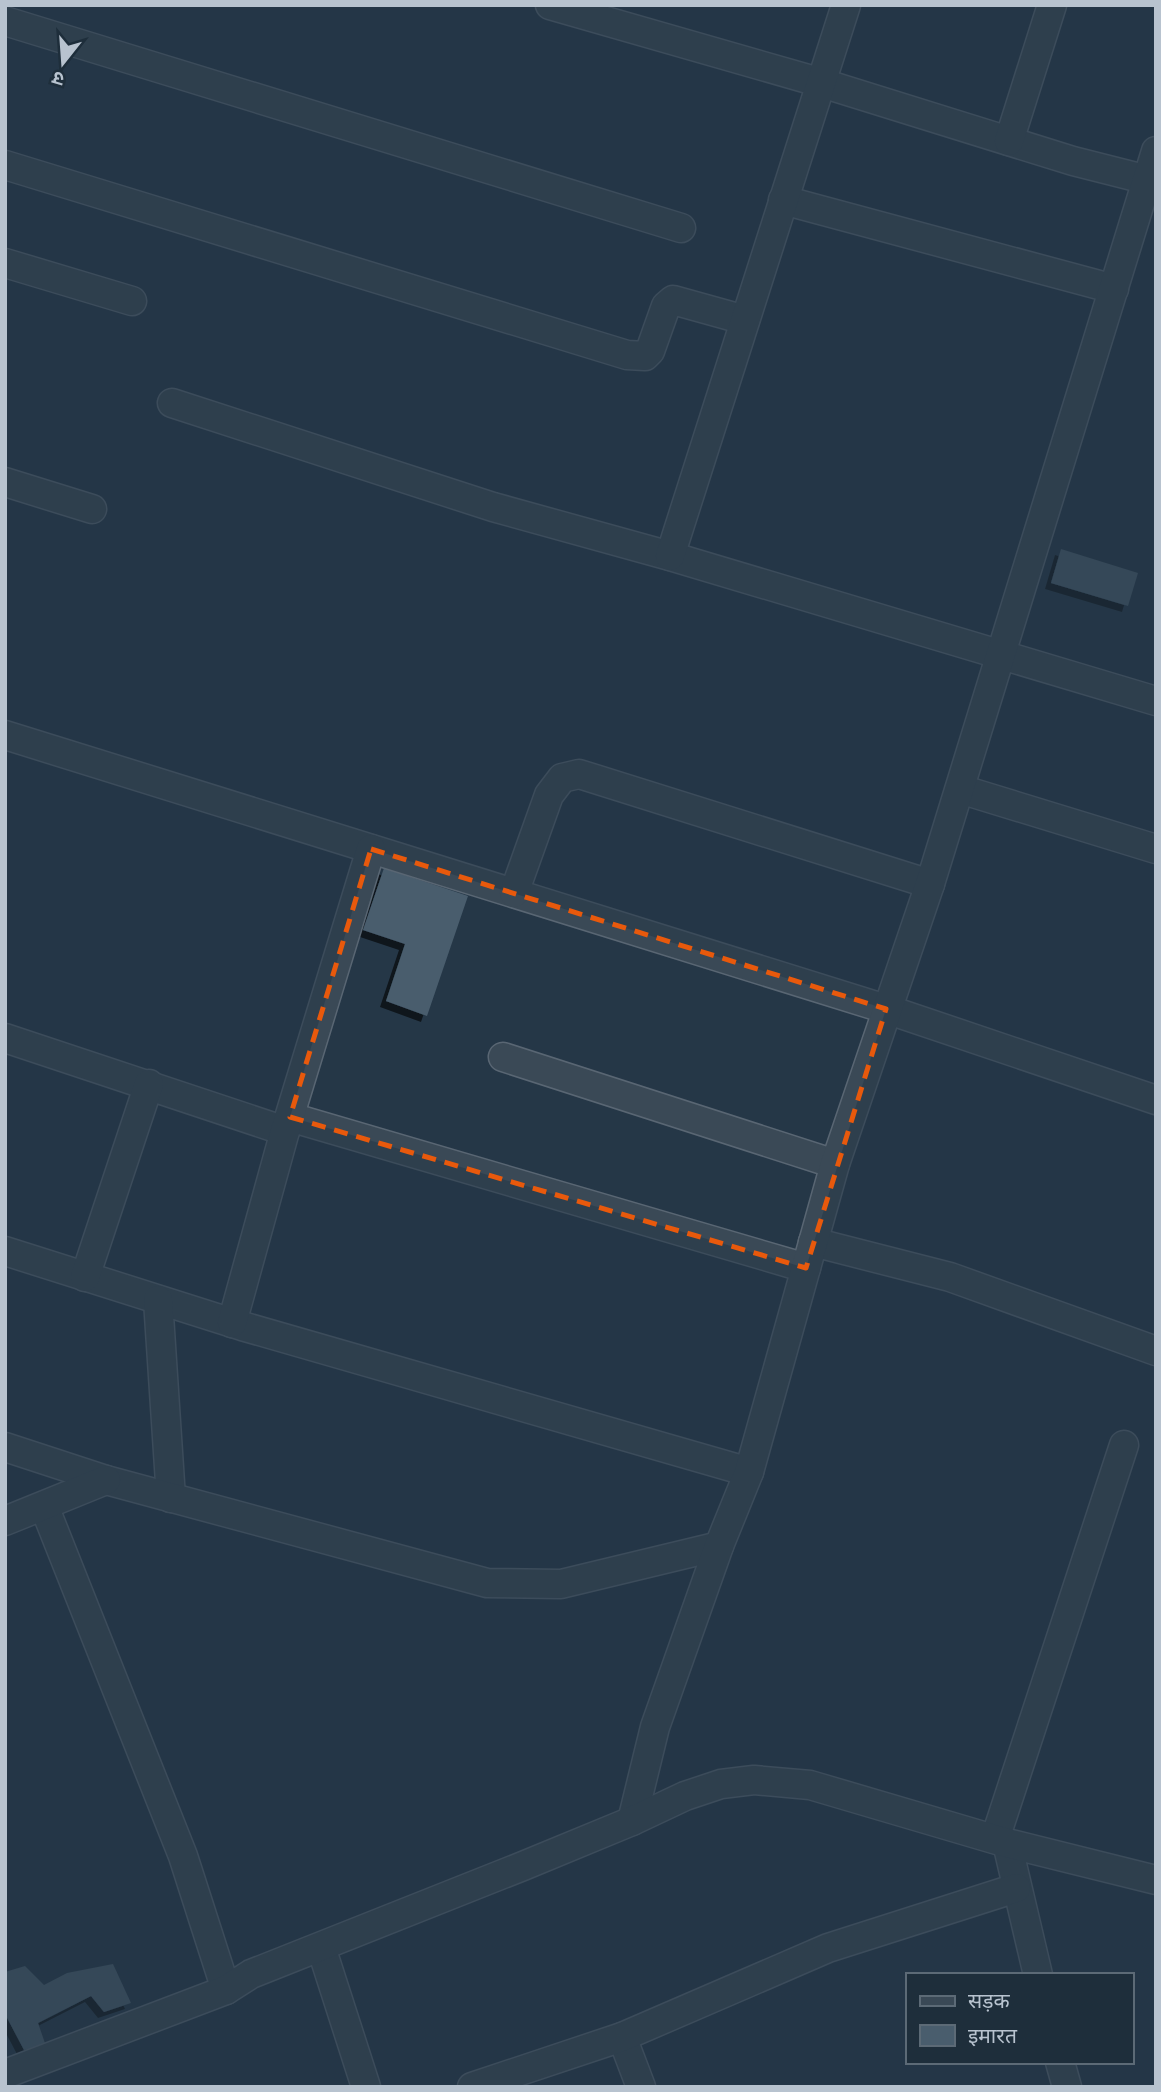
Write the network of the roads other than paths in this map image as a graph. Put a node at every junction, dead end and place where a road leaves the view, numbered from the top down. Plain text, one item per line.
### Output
1 (550, 5) edge
2 (846, 5) edge
3 (1052, 5) edge
4 (589, 10) edge
5 (5, 22) edge
6 (822, 83) junction
7 (1009, 141) junction
8 (1156, 151) edge
9 (5, 165) edge
10 (1151, 181) edge
11 (783, 200) junction
12 (681, 228) dead end
13 (5, 263) edge
14 (1114, 289) junction
15 (132, 300) dead end
16 (745, 320) junction
17 (172, 403) dead end
18 (5, 482) edge
19 (92, 509) dead end
20 (670, 556) junction
21 (1002, 653) junction
22 (1156, 701) edge
23 (5, 735) edge
24 (960, 789) junction
25 (371, 849) junction
26 (1156, 849) edge
27 (930, 884) junction
28 (514, 893) junction
29 (886, 1009) junction
30 (5, 1038) edge
31 (503, 1057) dead end
32 (149, 1084) junction
33 (1156, 1100) edge
34 (288, 1124) junction
35 (835, 1164) junction
36 (5, 1251) edge
37 (810, 1255) junction
38 (85, 1276) junction
39 (158, 1300) junction
40 (232, 1323) junction
41 (1156, 1351) edge
42 (1124, 1445) dead end
43 (5, 1447) edge
44 (748, 1472) junction
45 (106, 1480) junction
46 (171, 1498) junction
47 (44, 1506) junction
48 (5, 1521) edge
49 (719, 1546) junction
50 (632, 1821) junction
51 (1001, 1841) junction
52 (1156, 1880) edge
53 (1016, 1888) junction
54 (321, 1947) junction
55 (1037, 1973) edge
56 (226, 1990) junction
57 (622, 2036) junction
58 (5, 2074) edge
59 (366, 2087) edge
60 (472, 2087) edge
61 (641, 2087) edge

1 - 4 street
2 - 6 street
3 - 7 street
4 - 6 street
5 - 12 street
6 - 7 street
6 - 11 street
7 - 10 street
8 - 10 street
9 - 16 street
10 - 14 street
11 - 14 street
11 - 16 street
13 - 15 street
14 - 21 street
16 - 20 street
17 - 20 street
18 - 19 street
20 - 21 street
21 - 22 street
21 - 24 street
23 - 25 street
24 - 26 street
24 - 27 street
25 - 28 street
25 - 34 street
27 - 28 street
27 - 29 street
28 - 29 street
29 - 33 street
29 - 35 street
30 - 32 street
31 - 35 street
32 - 34 street
32 - 38 street
34 - 37 street
34 - 40 street
35 - 37 street
36 - 38 street
37 - 41 street
37 - 44 street
38 - 39 street
39 - 40 street
39 - 46 street
40 - 44 street
42 - 51 street
43 - 45 street
44 - 49 street
45 - 46 street
45 - 47 street
46 - 49 street
47 - 48 street
47 - 56 street
49 - 50 street
50 - 51 street
50 - 54 street
51 - 52 street
51 - 53 street
53 - 55 street
53 - 57 street
54 - 56 street
54 - 59 street
56 - 58 street
57 - 60 street
57 - 61 street

